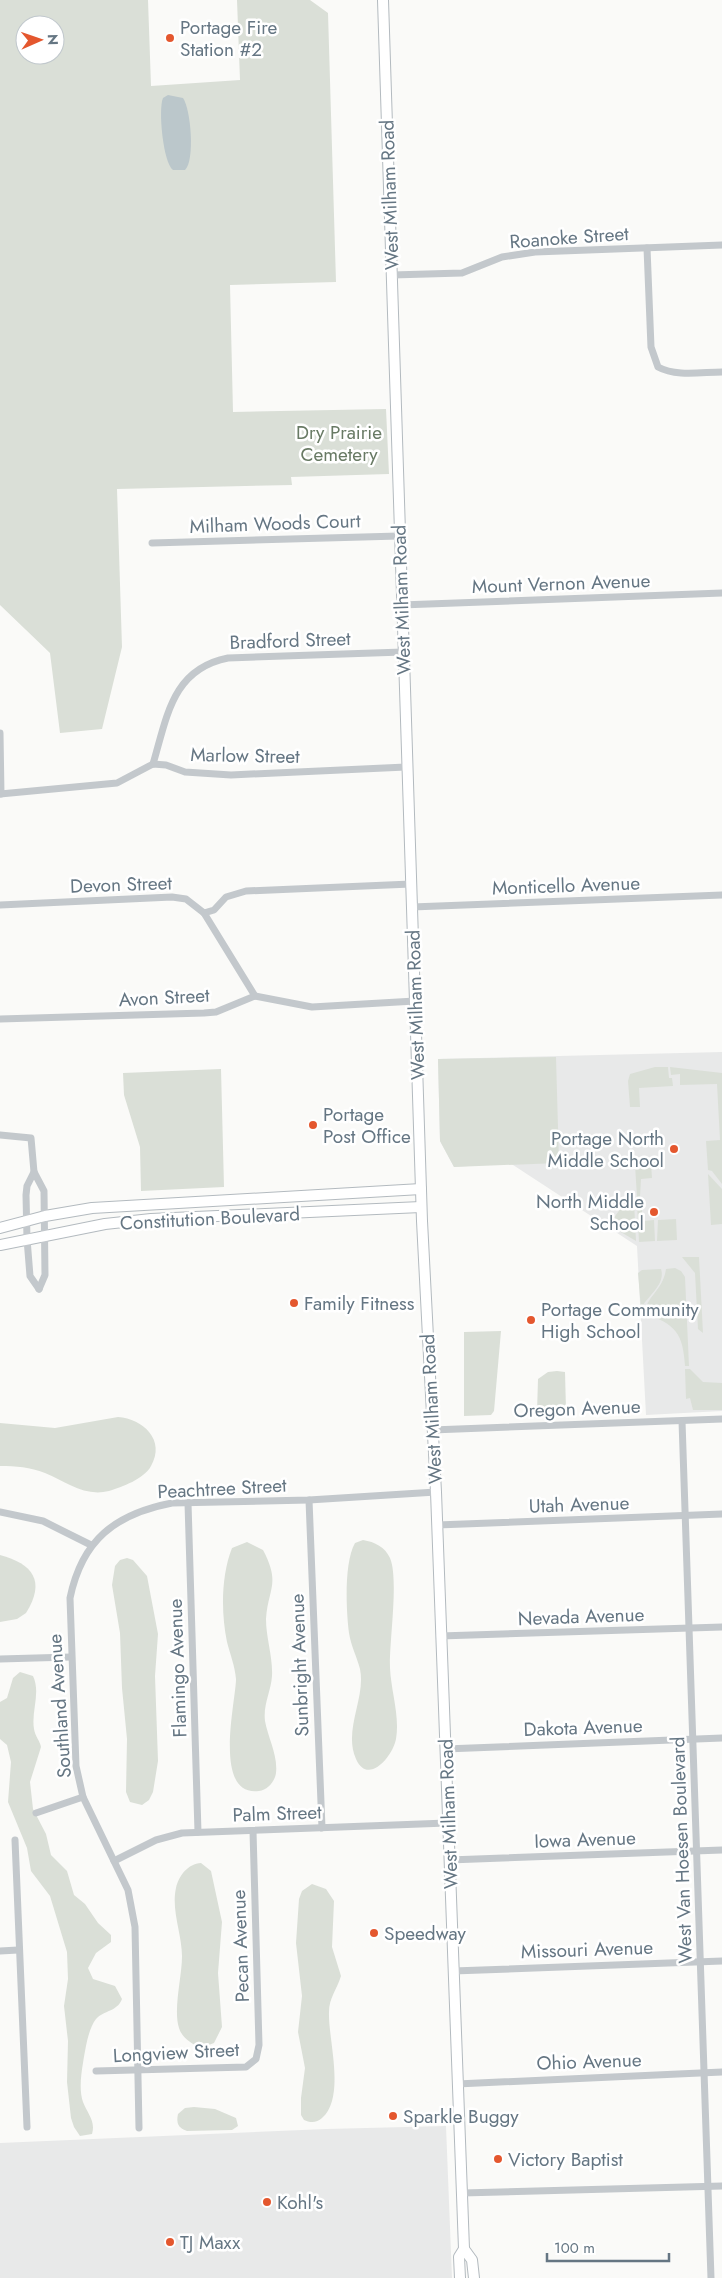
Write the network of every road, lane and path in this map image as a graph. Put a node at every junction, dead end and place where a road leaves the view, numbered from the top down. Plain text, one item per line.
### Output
1 (383, 0) edge
2 (722, 245) edge
3 (647, 248) junction
4 (392, 275) junction
5 (722, 372) edge
6 (399, 536) junction
7 (152, 543) dead end
8 (722, 593) edge
9 (401, 605) junction
10 (403, 652) junction
11 (0, 733) edge
12 (153, 764) junction
13 (406, 767) junction
14 (0, 794) edge
15 (411, 884) junction
16 (722, 895) edge
17 (0, 905) edge
18 (412, 907) junction
19 (204, 913) junction
20 (255, 996) junction
21 (415, 1000) junction
22 (0, 1019) edge
23 (0, 1135) edge
24 (34, 1172) junction
25 (421, 1189) junction
26 (421, 1207) junction
27 (44, 1216) junction
28 (26, 1221) junction
29 (0, 1228) edge
30 (44, 1236) junction
31 (27, 1239) junction
32 (0, 1244) edge
33 (722, 1419) edge
34 (682, 1421) junction
35 (432, 1430) junction
36 (436, 1492) junction
37 (309, 1500) junction
38 (188, 1503) junction
39 (0, 1512) edge
40 (722, 1514) edge
41 (684, 1516) junction
42 (437, 1525) junction
43 (91, 1545) junction
44 (722, 1627) edge
45 (689, 1628) junction
46 (440, 1636) junction
47 (71, 1657) junction
48 (0, 1659) edge
49 (722, 1738) edge
50 (692, 1739) junction
51 (445, 1750) junction
52 (83, 1797) junction
53 (36, 1813) dead end
54 (447, 1823) junction
55 (322, 1828) junction
56 (252, 1831) junction
57 (198, 1832) junction
58 (15, 1840) dead end
59 (722, 1850) edge
60 (698, 1851) junction
61 (449, 1860) junction
62 (114, 1861) junction
63 (18, 1950) junction
64 (0, 1951) edge
65 (702, 1961) junction
66 (722, 1961) edge
67 (453, 1970) junction
68 (256, 2059) joint
69 (138, 2070) junction
70 (96, 2071) dead end
71 (705, 2072) junction
72 (722, 2072) edge
73 (457, 2084) junction
74 (27, 2127) dead end
75 (139, 2128) dead end
76 (708, 2186) junction
77 (722, 2186) edge
78 (462, 2193) junction
79 (464, 2249) junction
80 (460, 2278) edge
81 (474, 2278) edge
82 (711, 2278) edge

1 - 4 street, West Milham Road
2 - 3 street, Roanoke Street
3 - 4 street, Roanoke Street
3 - 5 street
4 - 6 street, West Milham Road
6 - 7 street, Milham Woods Court
6 - 9 street, West Milham Road
8 - 9 street, Mount Vernon Avenue
9 - 10 street, West Milham Road
10 - 12 street, Bradford Street
10 - 13 street, West Milham Road
11 - 14 street
12 - 13 street, Marlow Street
12 - 14 street
13 - 15 street, West Milham Road
15 - 18 street, West Milham Road
15 - 19 street
16 - 18 street, Monticello Avenue
17 - 19 street, Devon Street
18 - 21 street, West Milham Road
19 - 20 street
20 - 21 street
20 - 22 street, Avon Street
21 - 25 street, West Milham Road
23 - 24 street
24 - 27 street
24 - 28 street
25 - 26 street, West Milham Road
25 - 27 street, Constitution Boulevard
26 - 30 street, Constitution Boulevard
26 - 35 street, West Milham Road
27 - 28 street, Constitution Boulevard
27 - 30 street
28 - 29 street, Constitution Boulevard
28 - 31 street
30 - 31 street, Constitution Boulevard
30 - 31 street
31 - 32 street, Constitution Boulevard
33 - 34 street, Oregon Avenue
34 - 35 street, Oregon Avenue
34 - 41 street, West Van Hoesen Boulevard
35 - 36 street, West Milham Road
36 - 37 street, Peachtree Street
36 - 42 street, West Milham Road
37 - 38 street, Peachtree Street
37 - 55 street, Sunbright Avenue
38 - 43 street, Peachtree Street
38 - 57 street, Flamingo Avenue
39 - 43 street
40 - 41 street, Utah Avenue
41 - 42 street, Utah Avenue
41 - 45 street, West Van Hoesen Boulevard
42 - 46 street, West Milham Road
43 - 47 street, Southland Avenue
44 - 45 street, Nevada Avenue
45 - 46 street, Nevada Avenue
45 - 50 street, West Van Hoesen Boulevard
46 - 51 street, West Milham Road
47 - 48 street
47 - 52 street, Southland Avenue
49 - 50 street, Dakota Avenue
50 - 51 street, Dakota Avenue
50 - 60 street, West Van Hoesen Boulevard
51 - 54 street, West Milham Road
52 - 53 street
52 - 62 street, Southland Avenue
54 - 55 street, Palm Street
54 - 61 street, West Milham Road
55 - 56 street, Palm Street
56 - 57 street, Palm Street
56 - 68 street, Pecan Avenue
57 - 62 street, Palm Street
58 - 63 street
59 - 60 street, Iowa Avenue
60 - 61 street, Iowa Avenue
60 - 65 street, West Van Hoesen Boulevard
61 - 67 street, West Milham Road
62 - 69 street, Southland Avenue
63 - 64 street
63 - 74 street
65 - 66 street, Missouri Avenue
65 - 67 street, Missouri Avenue
65 - 71 street, West Van Hoesen Boulevard
67 - 73 street, West Milham Road
68 - 69 street, Longview Street
69 - 70 street, Longview Street
69 - 75 street, Southland Avenue
71 - 72 street, Ohio Avenue
71 - 73 street, Ohio Avenue
71 - 76 street, West Van Hoesen Boulevard
73 - 78 street, West Milham Road
76 - 77 street
76 - 78 street
76 - 82 street, West Van Hoesen Boulevard
78 - 79 street, West Milham Road
79 - 80 street, West Milham Road
79 - 81 street, West Milham Road

